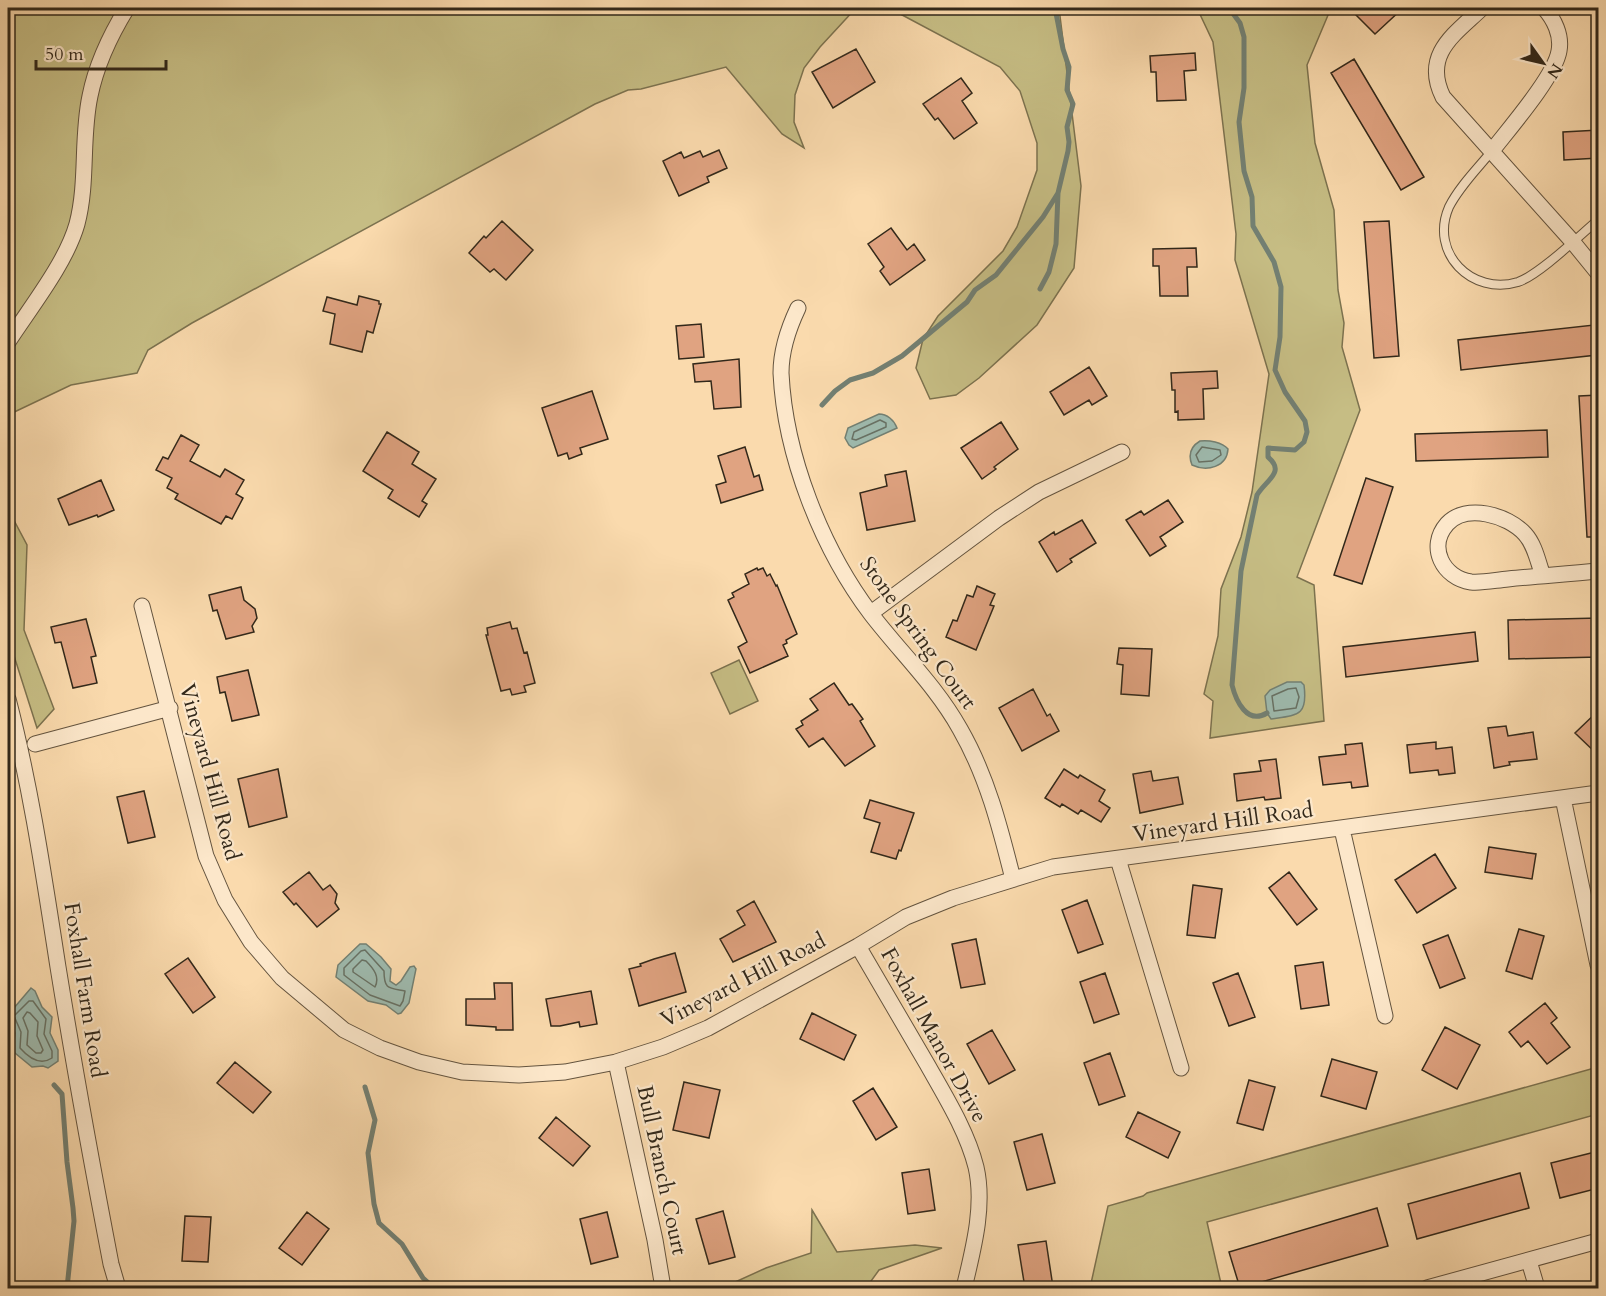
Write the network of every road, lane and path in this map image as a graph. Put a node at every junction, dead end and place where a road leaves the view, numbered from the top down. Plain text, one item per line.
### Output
1 (127, 8) edge
2 (1482, 8) edge
3 (1544, 8) edge
4 (1491, 152) junction
5 (1599, 220) edge
6 (1572, 241) junction
7 (1599, 273) edge
8 (798, 308) dead end
9 (8, 342) edge
10 (1122, 452) dead end
11 (1599, 571) edge
12 (1543, 576) junction
13 (142, 606) dead end
14 (871, 613) junction
15 (8, 699) edge
16 (170, 708) junction
17 (28, 746) junction
18 (1599, 793) edge
19 (1563, 798) junction
20 (1342, 829) junction
21 (1118, 859) junction
22 (1013, 879) junction
23 (858, 946) junction
24 (1599, 965) edge
25 (1385, 1016) dead end
26 (616, 1062) junction
27 (1181, 1068) dead end
28 (1599, 1241) edge
29 (1529, 1261) junction
30 (118, 1288) edge
31 (663, 1288) edge
32 (964, 1288) edge
33 (1427, 1288) edge
34 (1537, 1288) edge

1 - 9 street
2 - 4 street
3 - 4 street
4 - 6 street
4 - 6 lane
5 - 6 lane
6 - 7 street
8 - 14 street, Stone Spring Court
10 - 14 street
11 - 12 street
12 - 12 street
13 - 16 street, Vineyard Hill Road
14 - 22 street, Stone Spring Court
15 - 17 street, Foxhall Farm Road
16 - 17 street
16 - 26 street, Vineyard Hill Road
17 - 30 street, Foxhall Farm Road
18 - 19 street, Vineyard Hill Road
19 - 20 street, Vineyard Hill Road
19 - 24 street
20 - 21 street, Vineyard Hill Road
20 - 25 street
21 - 22 street, Vineyard Hill Road
21 - 27 street
22 - 23 street, Vineyard Hill Road
23 - 26 street, Vineyard Hill Road
23 - 32 street, Foxhall Manor Drive
26 - 31 street, Bull Branch Court
28 - 29 street
29 - 33 street
29 - 34 street

